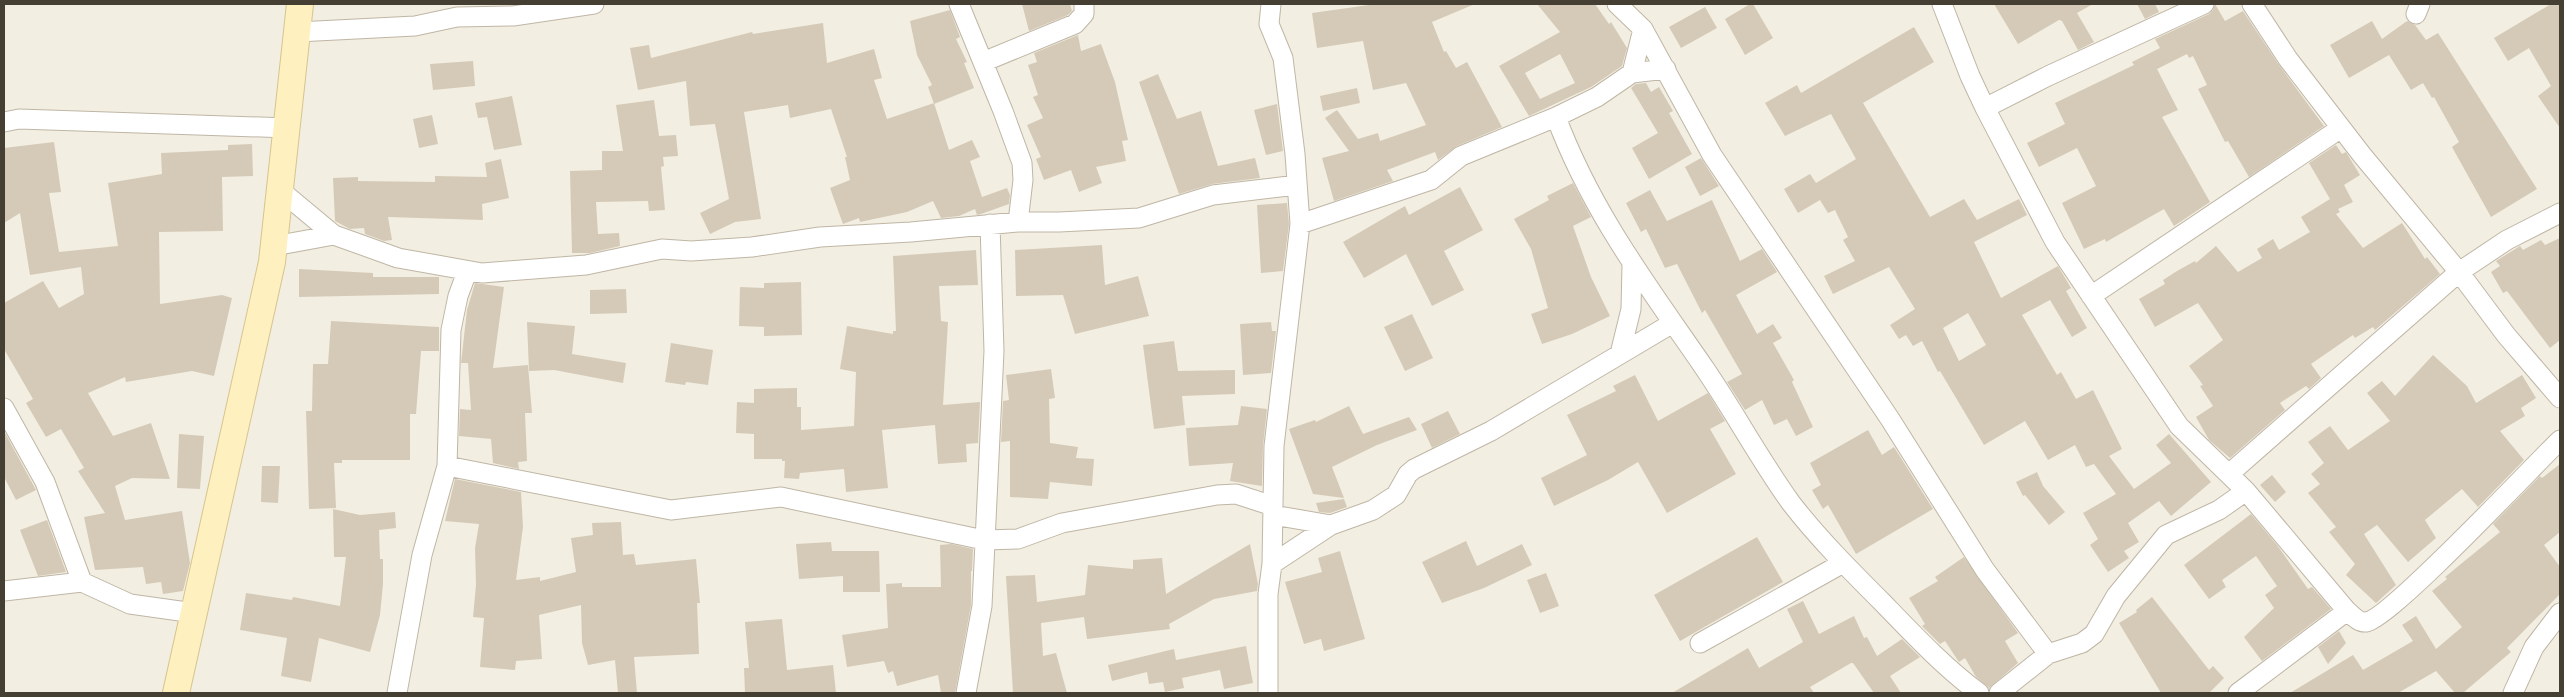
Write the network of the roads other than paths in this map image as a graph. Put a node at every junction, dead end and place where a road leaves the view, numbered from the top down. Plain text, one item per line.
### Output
1 (300, 4) edge
2 (594, 4) edge
3 (959, 4) edge
4 (1084, 4) edge
5 (1272, 4) edge
6 (1617, 4) edge
7 (1942, 4) edge
8 (2204, 4) edge
9 (2252, 4) edge
10 (1639, 17) edge
11 (297, 32) junction
12 (983, 62) junction
13 (1666, 69) junction
14 (1632, 72) junction
15 (1985, 108) junction
16 (1556, 117) junction
17 (4, 122) edge
18 (288, 128) junction
19 (2341, 128) junction
20 (1297, 185) junction
21 (280, 190) junction
22 (2560, 213) edge
23 (1018, 222) junction
24 (990, 224) junction
25 (1300, 224) junction
26 (334, 235) junction
27 (274, 246) junction
28 (1632, 265) junction
29 (467, 272) junction
30 (2460, 272) junction
31 (2091, 296) junction
32 (1671, 324) junction
33 (1620, 354) junction
34 (2560, 398) edge
35 (4, 408) edge
36 (2560, 440) edge
37 (447, 466) junction
38 (2229, 474) junction
39 (2246, 491) junction
40 (1273, 511) junction
41 (1332, 525) junction
42 (984, 540) junction
43 (1843, 562) junction
44 (1272, 564) junction
45 (82, 582) junction
46 (4, 591) edge
47 (2347, 611) junction
48 (194, 612) junction
49 (2560, 613) edge
50 (1700, 643) dead end
51 (2048, 654) junction
52 (176, 693) edge
53 (397, 693) edge
54 (966, 693) edge
55 (1268, 693) edge
56 (1978, 693) edge
57 (1999, 693) edge
58 (2238, 693) edge
59 (2513, 693) edge

1 - 11 main road
2 - 11 street
3 - 12 street
4 - 12 street
5 - 20 street
6 - 10 street
7 - 15 street
8 - 15 street
9 - 19 street
10 - 13 street
10 - 14 street
11 - 18 main road
12 - 23 street
13 - 14 street
13 - 51 street
14 - 16 street
15 - 31 street
16 - 25 street
16 - 28 street
17 - 18 street
18 - 21 main road
19 - 30 street
19 - 31 street
20 - 23 street
20 - 25 street
21 - 26 street
21 - 27 main road
22 - 30 street
23 - 24 street
24 - 29 street
24 - 42 street
25 - 40 street
26 - 27 street
26 - 29 street
27 - 48 main road
28 - 32 street
28 - 33 street
29 - 37 street
30 - 34 street
30 - 38 street
31 - 38 street
32 - 33 street
32 - 43 street
33 - 41 street
35 - 45 street
36 - 47 street
37 - 42 street
37 - 53 street
38 - 39 street
39 - 47 street
39 - 51 street
40 - 41 street
40 - 42 street
40 - 44 street
41 - 44 street
42 - 54 street
43 - 50 street
43 - 56 street
44 - 55 street
45 - 46 street
45 - 48 street
47 - 58 street
48 - 52 main road
49 - 59 street
51 - 57 street

